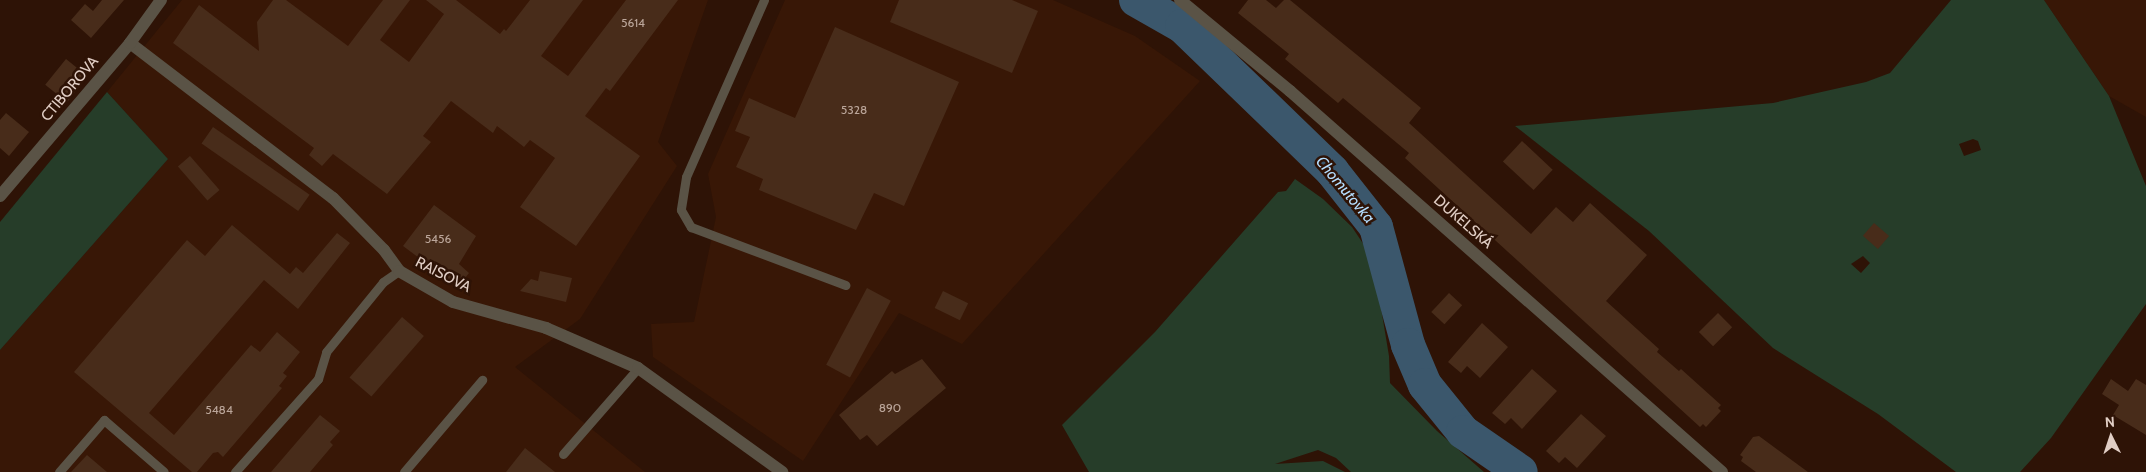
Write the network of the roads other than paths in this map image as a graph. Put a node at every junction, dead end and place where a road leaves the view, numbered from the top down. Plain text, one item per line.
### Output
1 (161, 0) edge
2 (764, 0) edge
3 (1180, 0) edge
4 (130, 43) junction
5 (5, 180) edge
6 (0, 196) edge
7 (399, 271) junction
8 (846, 285) dead end
9 (638, 368) junction
10 (482, 380) dead end
11 (563, 454) dead end
12 (59, 472) edge
13 (164, 472) edge
14 (234, 472) edge
15 (404, 472) edge
16 (782, 472) edge
17 (1722, 472) edge

1 - 4 street, CTIBOROVA
2 - 8 lane
3 - 17 street, DUKELSKÁ
4 - 5 street, CTIBOROVA
4 - 7 street, RAISOVA
5 - 6 street, CTIBOROVA
7 - 9 street, RAISOVA
7 - 14 lane
9 - 11 lane
9 - 16 street, RAISOVA
10 - 15 lane
12 - 13 lane

